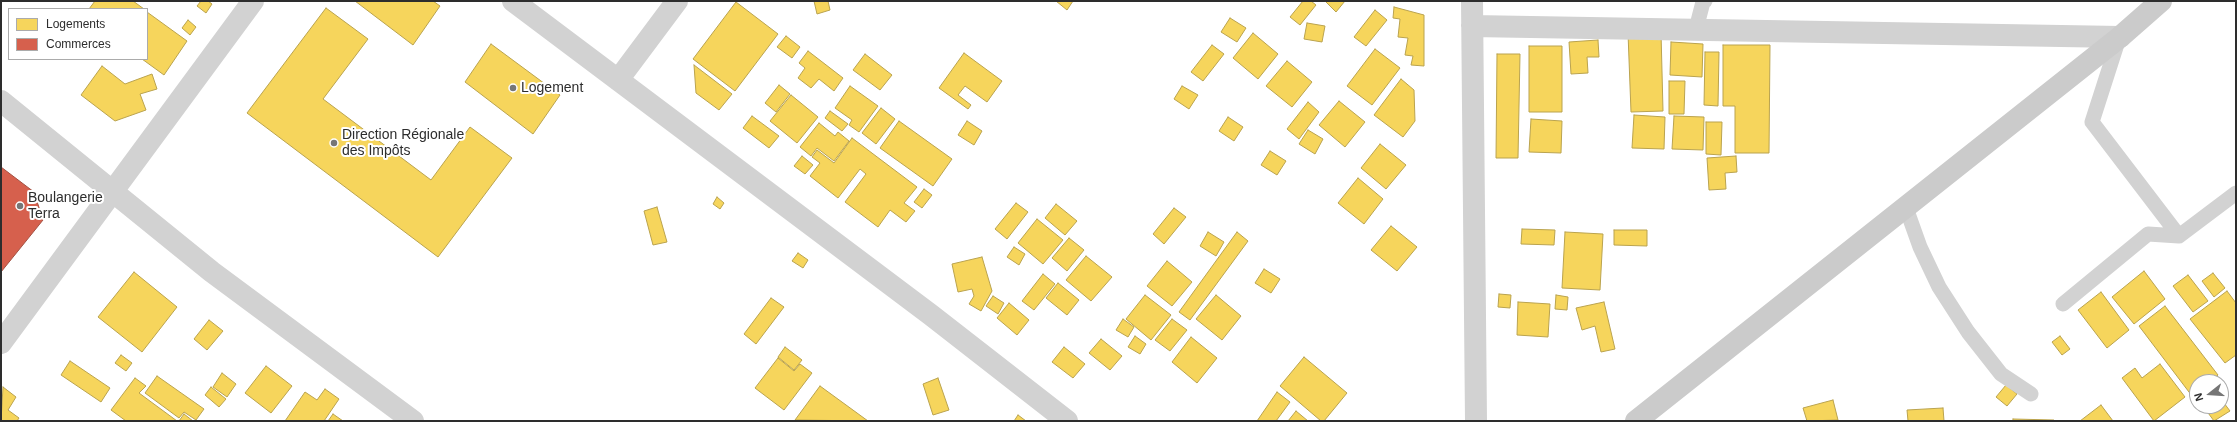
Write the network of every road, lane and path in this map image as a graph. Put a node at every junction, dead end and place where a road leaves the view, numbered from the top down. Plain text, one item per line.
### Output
1 (253, 1) edge
2 (513, 1) edge
3 (677, 1) edge
4 (1472, 1) edge
5 (1705, 1) edge
6 (2161, 1) edge
7 (1472, 26) junction
8 (1696, 28) junction
9 (2120, 37) junction
10 (618, 80) junction
11 (1, 101) edge
12 (112, 191) junction
13 (2236, 193) edge
14 (1905, 205) junction
15 (2179, 236) junction
16 (2063, 304) dead end
17 (1, 343) edge
18 (2031, 394) dead end
19 (413, 421) edge
20 (1067, 421) edge
21 (1476, 421) edge
22 (1636, 421) edge

1 - 12 street
2 - 10 street
3 - 10 street
4 - 7 street
5 - 8 lane
6 - 9 street
7 - 8 street
7 - 21 street
8 - 9 street
9 - 14 street
9 - 15 lane
10 - 20 street
11 - 12 street
12 - 17 street
12 - 19 street
13 - 15 lane
14 - 18 lane
14 - 22 street
15 - 16 lane

